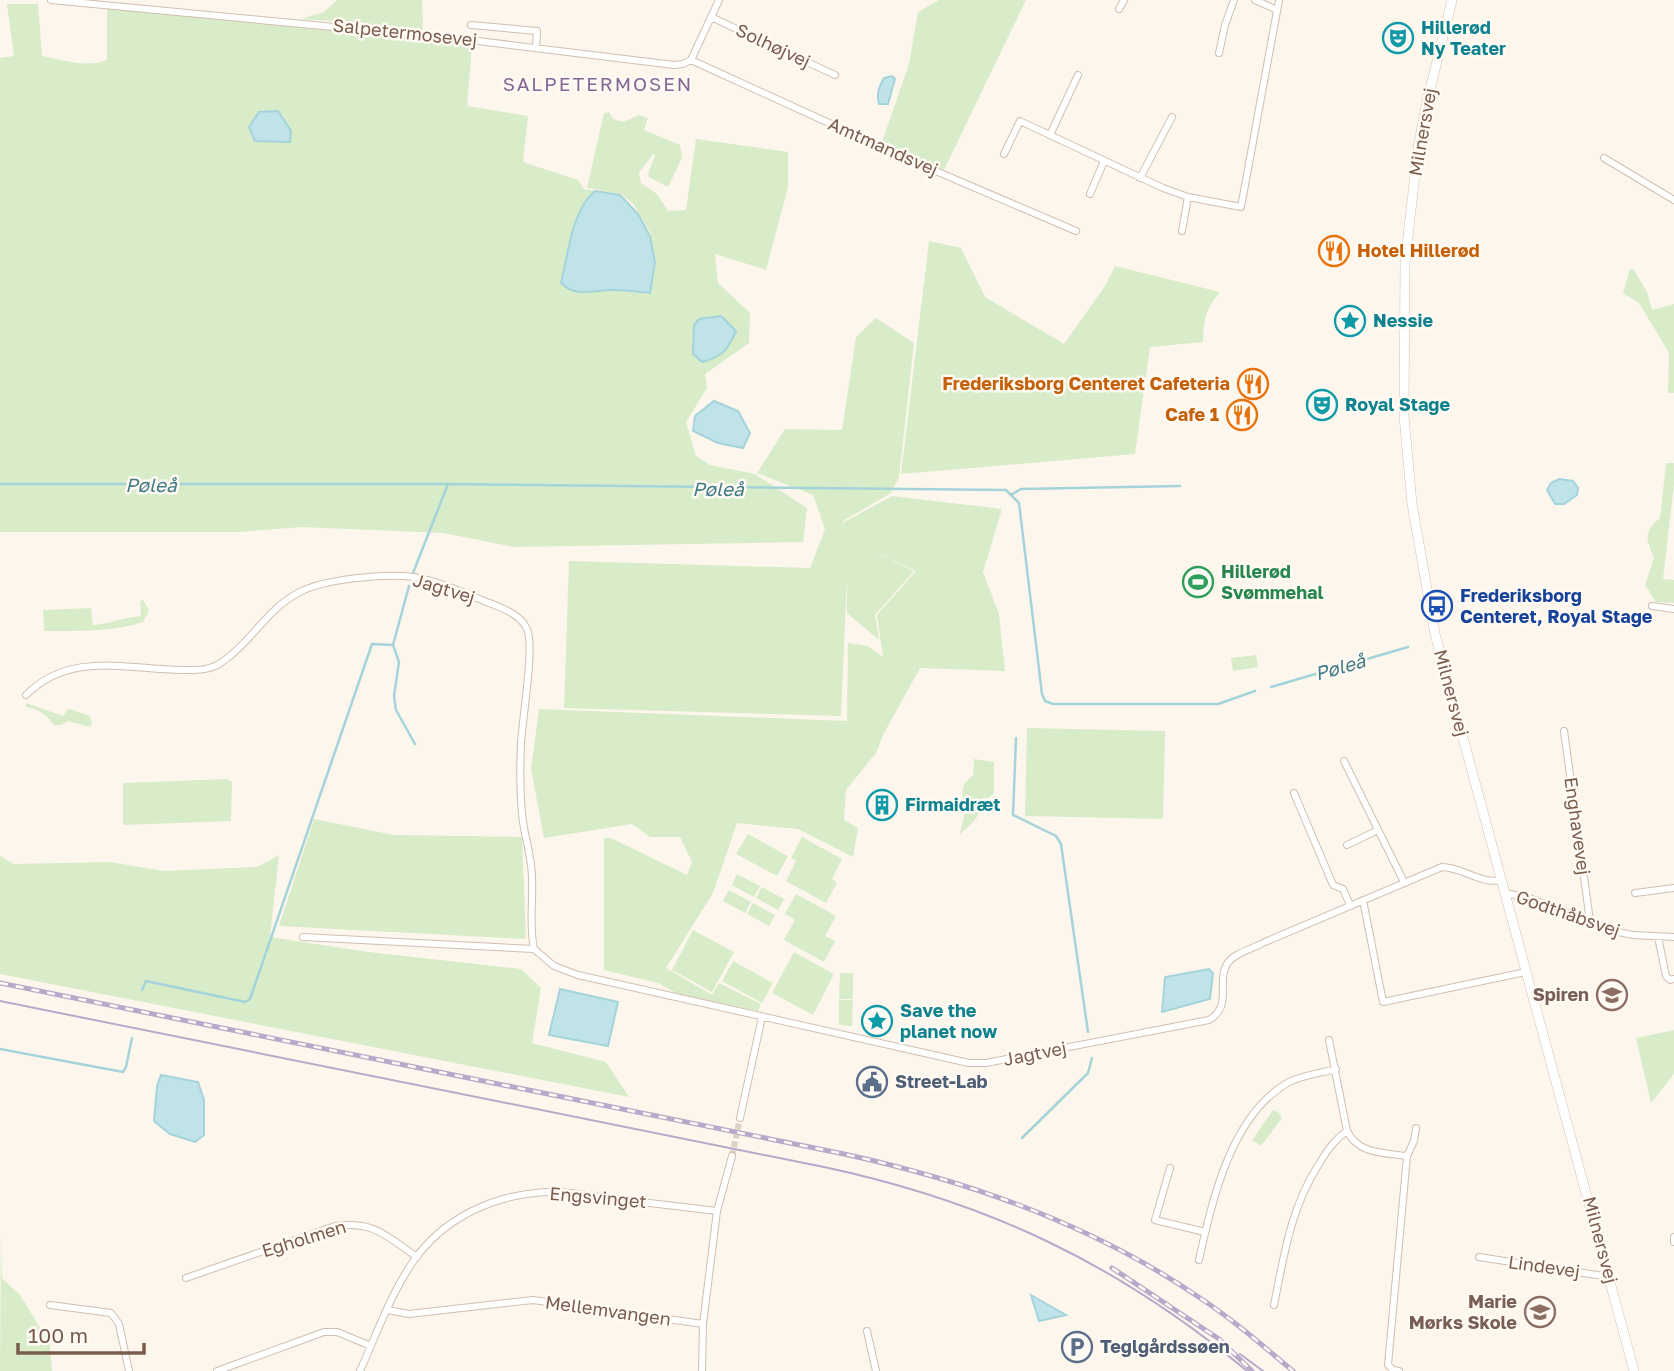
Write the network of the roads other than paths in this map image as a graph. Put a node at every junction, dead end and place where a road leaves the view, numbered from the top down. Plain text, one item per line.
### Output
1 (51, 0) edge
2 (719, 0) edge
3 (1124, 0) edge
4 (1234, 0) edge
5 (1255, 0) edge
6 (1279, 0) edge
7 (1452, 0) edge
8 (1119, 9) dead end
9 (1277, 10) junction
10 (711, 17) junction
11 (471, 25) dead end
12 (536, 47) junction
13 (1219, 53) dead end
14 (691, 60) junction
15 (835, 75) dead end
16 (1078, 75) dead end
17 (1171, 117) dead end
18 (1049, 135) junction
19 (1004, 154) dead end
20 (1604, 158) dead end
21 (1104, 161) junction
22 (1140, 178) junction
23 (1090, 194) dead end
24 (1188, 197) junction
25 (1674, 200) edge
26 (1076, 231) dead end
27 (1182, 231) dead end
28 (1652, 606) dead end
29 (1674, 609) edge
30 (26, 695) dead end
31 (1564, 730) dead end
32 (1345, 761) dead end
33 (1294, 793) dead end
34 (1378, 830) junction
35 (1347, 845) dead end
36 (1501, 880) junction
37 (1404, 882) junction
38 (1674, 888) edge
39 (1505, 892) junction
40 (1635, 893) dead end
41 (1363, 900) junction
42 (1350, 905) junction
43 (1590, 921) junction
44 (303, 937) dead end
45 (1658, 937) junction
46 (1674, 937) edge
47 (1263, 943) joint
48 (534, 949) junction
49 (1526, 972) junction
50 (1674, 979) edge
51 (762, 1017) junction
52 (1329, 1040) dead end
53 (1335, 1069) junction
54 (740, 1118) tunnel mouth
55 (1416, 1128) dead end
56 (1347, 1130) junction
57 (732, 1156) tunnel mouth
58 (1407, 1156) junction
59 (1170, 1168) dead end
60 (717, 1211) junction
61 (1205, 1232) junction
62 (1674, 1237) edge
63 (1674, 1242) edge
64 (417, 1257) junction
65 (1479, 1257) dead end
66 (1199, 1260) dead end
67 (1610, 1277) junction
68 (186, 1278) dead end
69 (50, 1305) dead end
70 (1274, 1305) dead end
71 (388, 1310) junction
72 (703, 1324) junction
73 (866, 1331) dead end
74 (371, 1346) junction
75 (129, 1371) edge
76 (217, 1371) edge
77 (360, 1371) edge
78 (702, 1371) edge
79 (876, 1371) edge
80 (1399, 1371) edge
81 (1634, 1371) edge

1 - 12 street, Salpetermosevej
2 - 10 street
3 - 8 street
4 - 13 street
5 - 9 street
6 - 9 street
7 - 36 street, Milnersvej
9 - 24 street
10 - 14 street
10 - 15 street, Solhøjvej
11 - 12 street
12 - 14 street, Salpetermosevej
14 - 26 street, Amtmandsvej
16 - 18 street
17 - 22 street
18 - 19 street
18 - 21 street
20 - 25 street
21 - 22 street
21 - 23 street
22 - 24 street
24 - 27 street
28 - 29 street
30 - 48 street, Jagtvej
31 - 43 street, Enghavevej
32 - 34 street
33 - 42 street
34 - 35 street
34 - 37 street
36 - 37 street, Godthåbsvej
36 - 39 street, Milnersvej
37 - 41 street, Godthåbsvej
38 - 40 street
39 - 43 street, Godthåbsvej
39 - 49 street, Milnersvej
41 - 42 street, Godthåbsvej
41 - 49 street
42 - 47 street, Godthåbsvej
43 - 45 street, Godthåbsvej
44 - 48 street
45 - 46 street, Godthåbsvej
45 - 50 street
47 - 51 street, Jagtvej
48 - 51 street, Jagtvej
49 - 67 street, Milnersvej
51 - 54 street
52 - 53 street
53 - 56 street
53 - 61 street
55 - 58 street
56 - 58 street
56 - 70 street
57 - 60 street
58 - 80 street
59 - 61 street
60 - 64 street, Engsvinget
60 - 72 street
61 - 66 street
62 - 63 street
64 - 68 street, Egholmen
64 - 71 street, Engsvinget
65 - 67 street, Lindevej
67 - 81 street, Milnersvej
69 - 75 street
71 - 72 street, Mellemvangen
71 - 74 street, Engsvinget
72 - 78 street
73 - 79 street
74 - 76 street
74 - 77 street, Engsvinget

